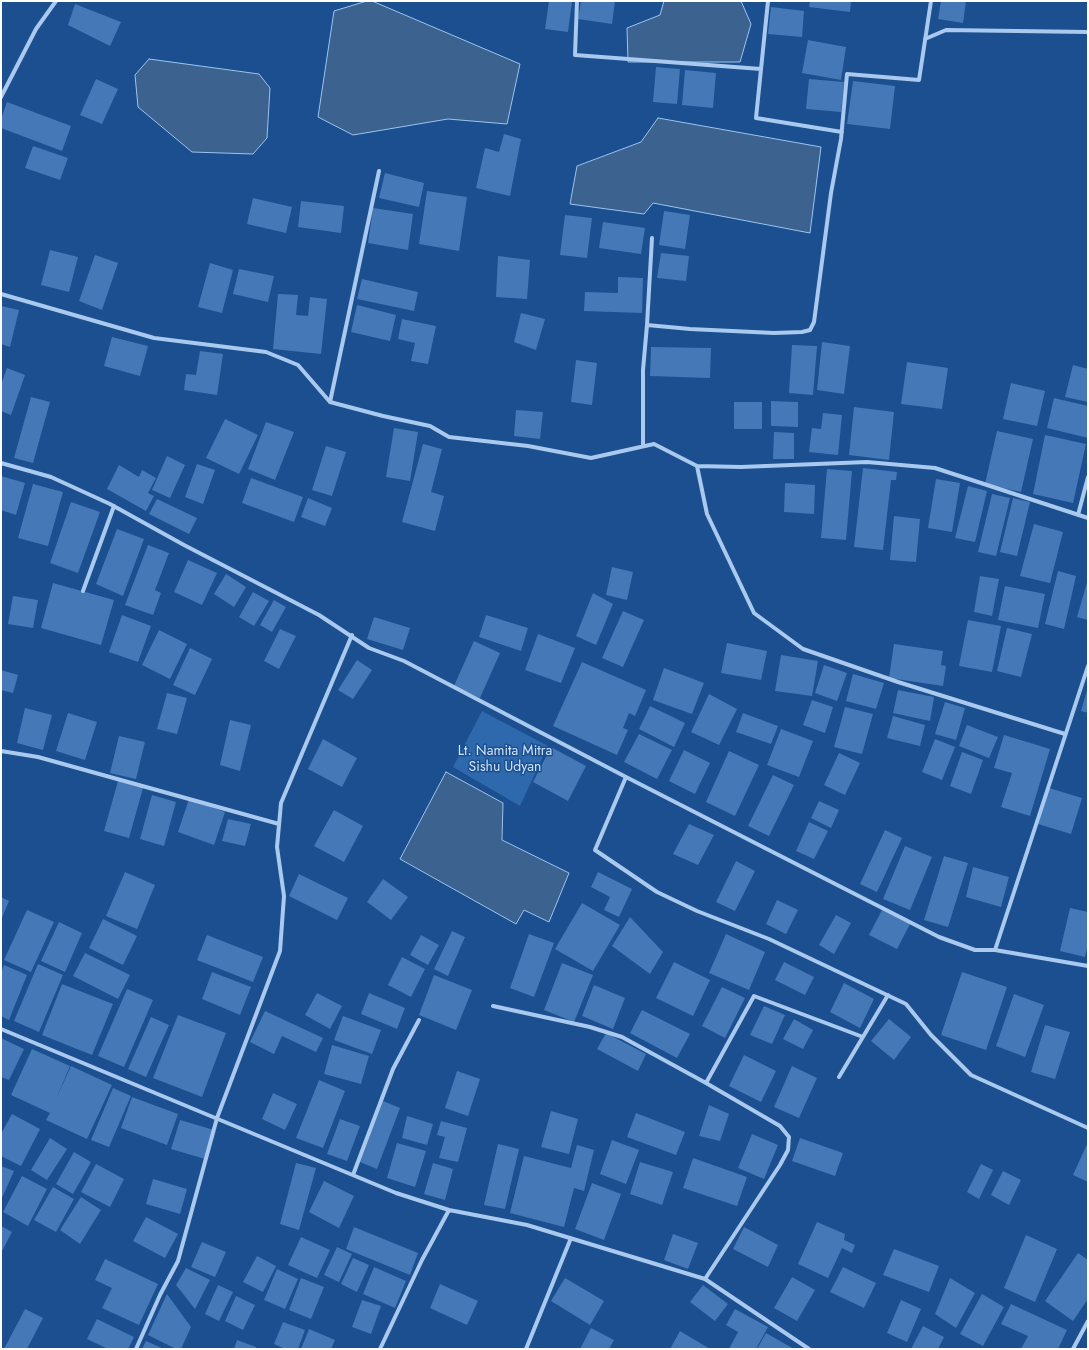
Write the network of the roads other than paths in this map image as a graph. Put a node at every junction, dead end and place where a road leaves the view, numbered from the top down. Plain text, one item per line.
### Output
1 (56, 1) edge
2 (577, 1) edge
3 (768, 1) edge
4 (931, 1) edge
5 (1088, 32) edge
6 (925, 39) junction
7 (761, 69) junction
8 (3, 88) edge
9 (1, 97) edge
10 (842, 132) junction
11 (380, 171) dead end
12 (652, 238) dead end
13 (1, 294) edge
14 (648, 325) junction
15 (330, 402) junction
16 (643, 446) junction
17 (1, 463) edge
18 (697, 466) junction
19 (1088, 477) edge
20 (114, 506) junction
21 (1078, 515) junction
22 (1088, 518) edge
23 (83, 591) dead end
24 (352, 635) junction
25 (1088, 666) edge
26 (1065, 734) junction
27 (1, 751) edge
28 (626, 777) junction
29 (279, 824) junction
30 (995, 950) junction
31 (1088, 966) edge
32 (888, 995) junction
33 (493, 1006) dead end
34 (419, 1020) dead end
35 (1, 1029) edge
36 (863, 1037) junction
37 (839, 1077) dead end
38 (706, 1083) junction
39 (217, 1118) junction
40 (1088, 1128) edge
41 (353, 1175) junction
42 (449, 1210) junction
43 (571, 1238) junction
44 (705, 1279) junction
45 (1088, 1321) edge
46 (1076, 1348) edge
47 (136, 1349) edge
48 (380, 1349) edge
49 (526, 1349) edge
50 (810, 1349) edge

1 - 8 street
2 - 7 street
3 - 7 street
4 - 6 street
5 - 6 street
6 - 10 street
7 - 10 street
8 - 9 street
10 - 14 street
11 - 15 street
12 - 14 street
13 - 15 street
14 - 16 street
15 - 16 street
16 - 18 street
17 - 20 street
18 - 21 street
18 - 26 street
19 - 21 street
20 - 23 street
20 - 24 street
21 - 22 street
24 - 28 street
24 - 29 street
25 - 26 street
26 - 30 street
27 - 29 street
28 - 30 street
28 - 32 street
29 - 39 street
30 - 31 street
32 - 36 street
32 - 40 street
33 - 38 street
34 - 41 street
35 - 39 street
36 - 37 street
36 - 38 street
38 - 44 street
39 - 41 street
39 - 47 street
41 - 42 street
42 - 43 street
42 - 48 street
43 - 44 street
43 - 49 street
44 - 50 street
45 - 46 street

